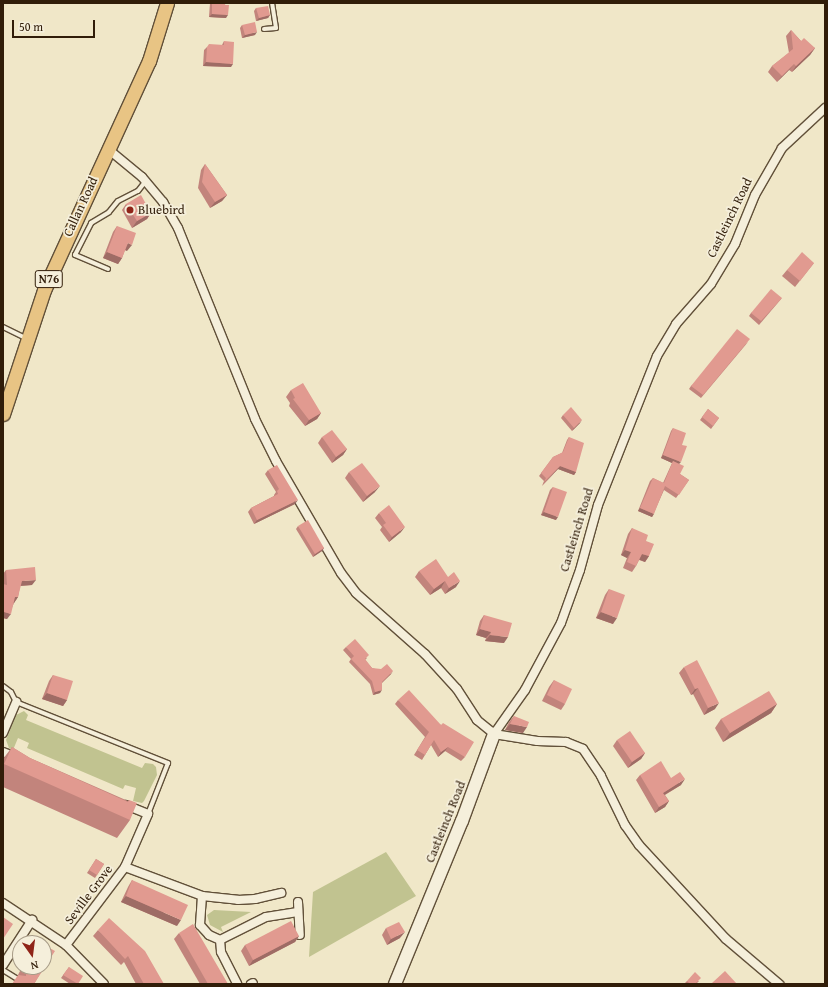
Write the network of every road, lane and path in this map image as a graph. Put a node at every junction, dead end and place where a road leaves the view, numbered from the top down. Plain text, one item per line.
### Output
1 (167, 3) edge
2 (272, 3) edge
3 (264, 30) dead end
4 (825, 108) edge
5 (108, 149) junction
6 (145, 182) junction
7 (108, 269) dead end
8 (3, 327) edge
9 (26, 338) junction
10 (3, 414) edge
11 (3, 686) edge
12 (16, 702) junction
13 (3, 733) edge
14 (494, 734) junction
15 (3, 752) edge
16 (26, 761) edge
17 (120, 802) edge
18 (148, 814) junction
19 (125, 867) junction
20 (280, 893) dead end
21 (202, 896) junction
22 (298, 902) dead end
23 (3, 903) edge
24 (298, 912) junction
25 (32, 920) junction
26 (300, 936) edge
27 (220, 940) junction
28 (66, 945) junction
29 (3, 965) edge
30 (3, 970) edge
31 (19, 980) edge
32 (104, 984) edge
33 (237, 984) edge
34 (395, 984) edge
35 (779, 984) edge

1 - 5 main road, Callan Road / N76
2 - 3 lane
4 - 14 street, Castleinch Road
5 - 6 street
5 - 9 main road, Callan Road / N76
6 - 7 lane
6 - 14 street
8 - 9 lane
9 - 10 main road, Callan Road / N76
11 - 12 lane
12 - 13 street
12 - 18 lane
14 - 34 street, Castleinch Road
14 - 35 street
15 - 16 street
17 - 18 street
18 - 19 street
19 - 21 street, Seville Grove
19 - 28 street, Seville Grove
20 - 21 street, Seville Grove
21 - 27 street
22 - 24 street
23 - 25 street, Seville Grove
24 - 26 street
24 - 27 street
25 - 28 street, Seville Grove
25 - 29 street
27 - 33 street
28 - 32 street, Seville Grove
30 - 31 lane

